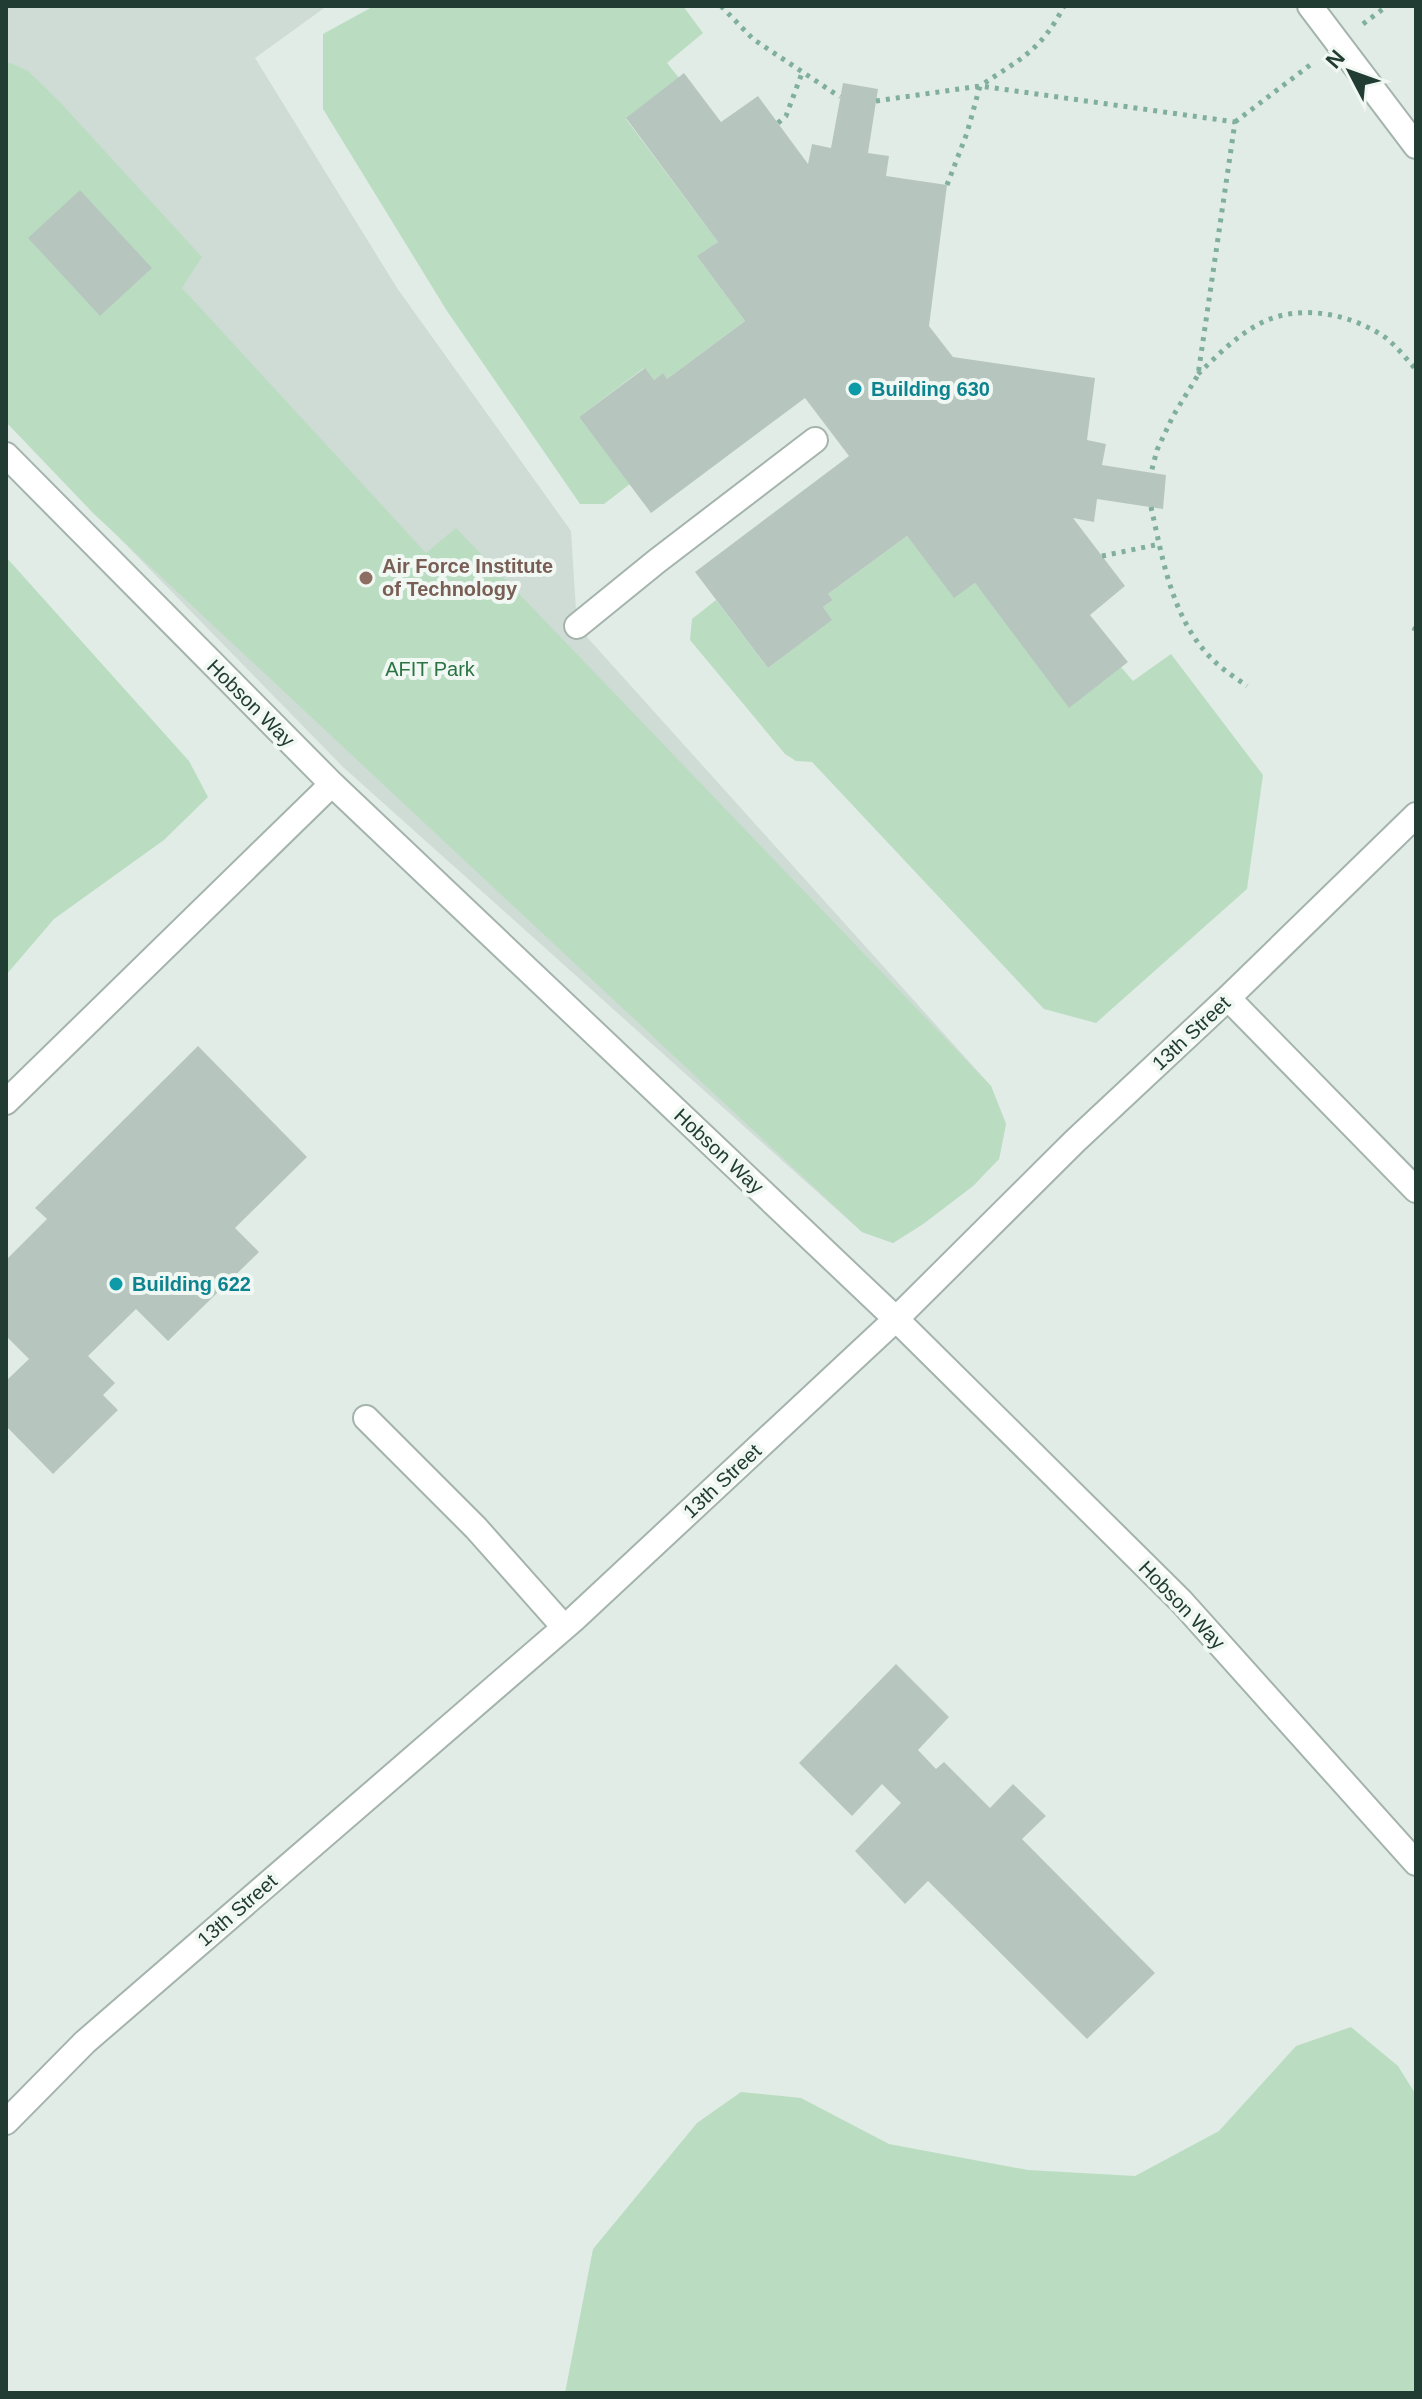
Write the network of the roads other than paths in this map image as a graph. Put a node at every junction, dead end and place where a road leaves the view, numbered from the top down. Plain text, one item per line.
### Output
1 (1310, 6) edge
2 (1416, 146) edge
3 (815, 440) dead end
4 (6, 455) edge
5 (577, 626) dead end
6 (332, 784) junction
7 (1416, 815) edge
8 (1228, 998) junction
9 (6, 1102) edge
10 (1416, 1190) edge
11 (896, 1319) junction
12 (366, 1418) dead end
13 (564, 1627) junction
14 (1416, 1863) edge
15 (6, 2122) edge

1 - 2 street
3 - 5 street
4 - 6 street, Hobson Way
6 - 9 street
6 - 11 street, Hobson Way
7 - 8 street, 13th Street
8 - 10 street
8 - 11 street, 13th Street
11 - 13 street, 13th Street
11 - 14 street, Hobson Way
12 - 13 street
13 - 15 street, 13th Street

